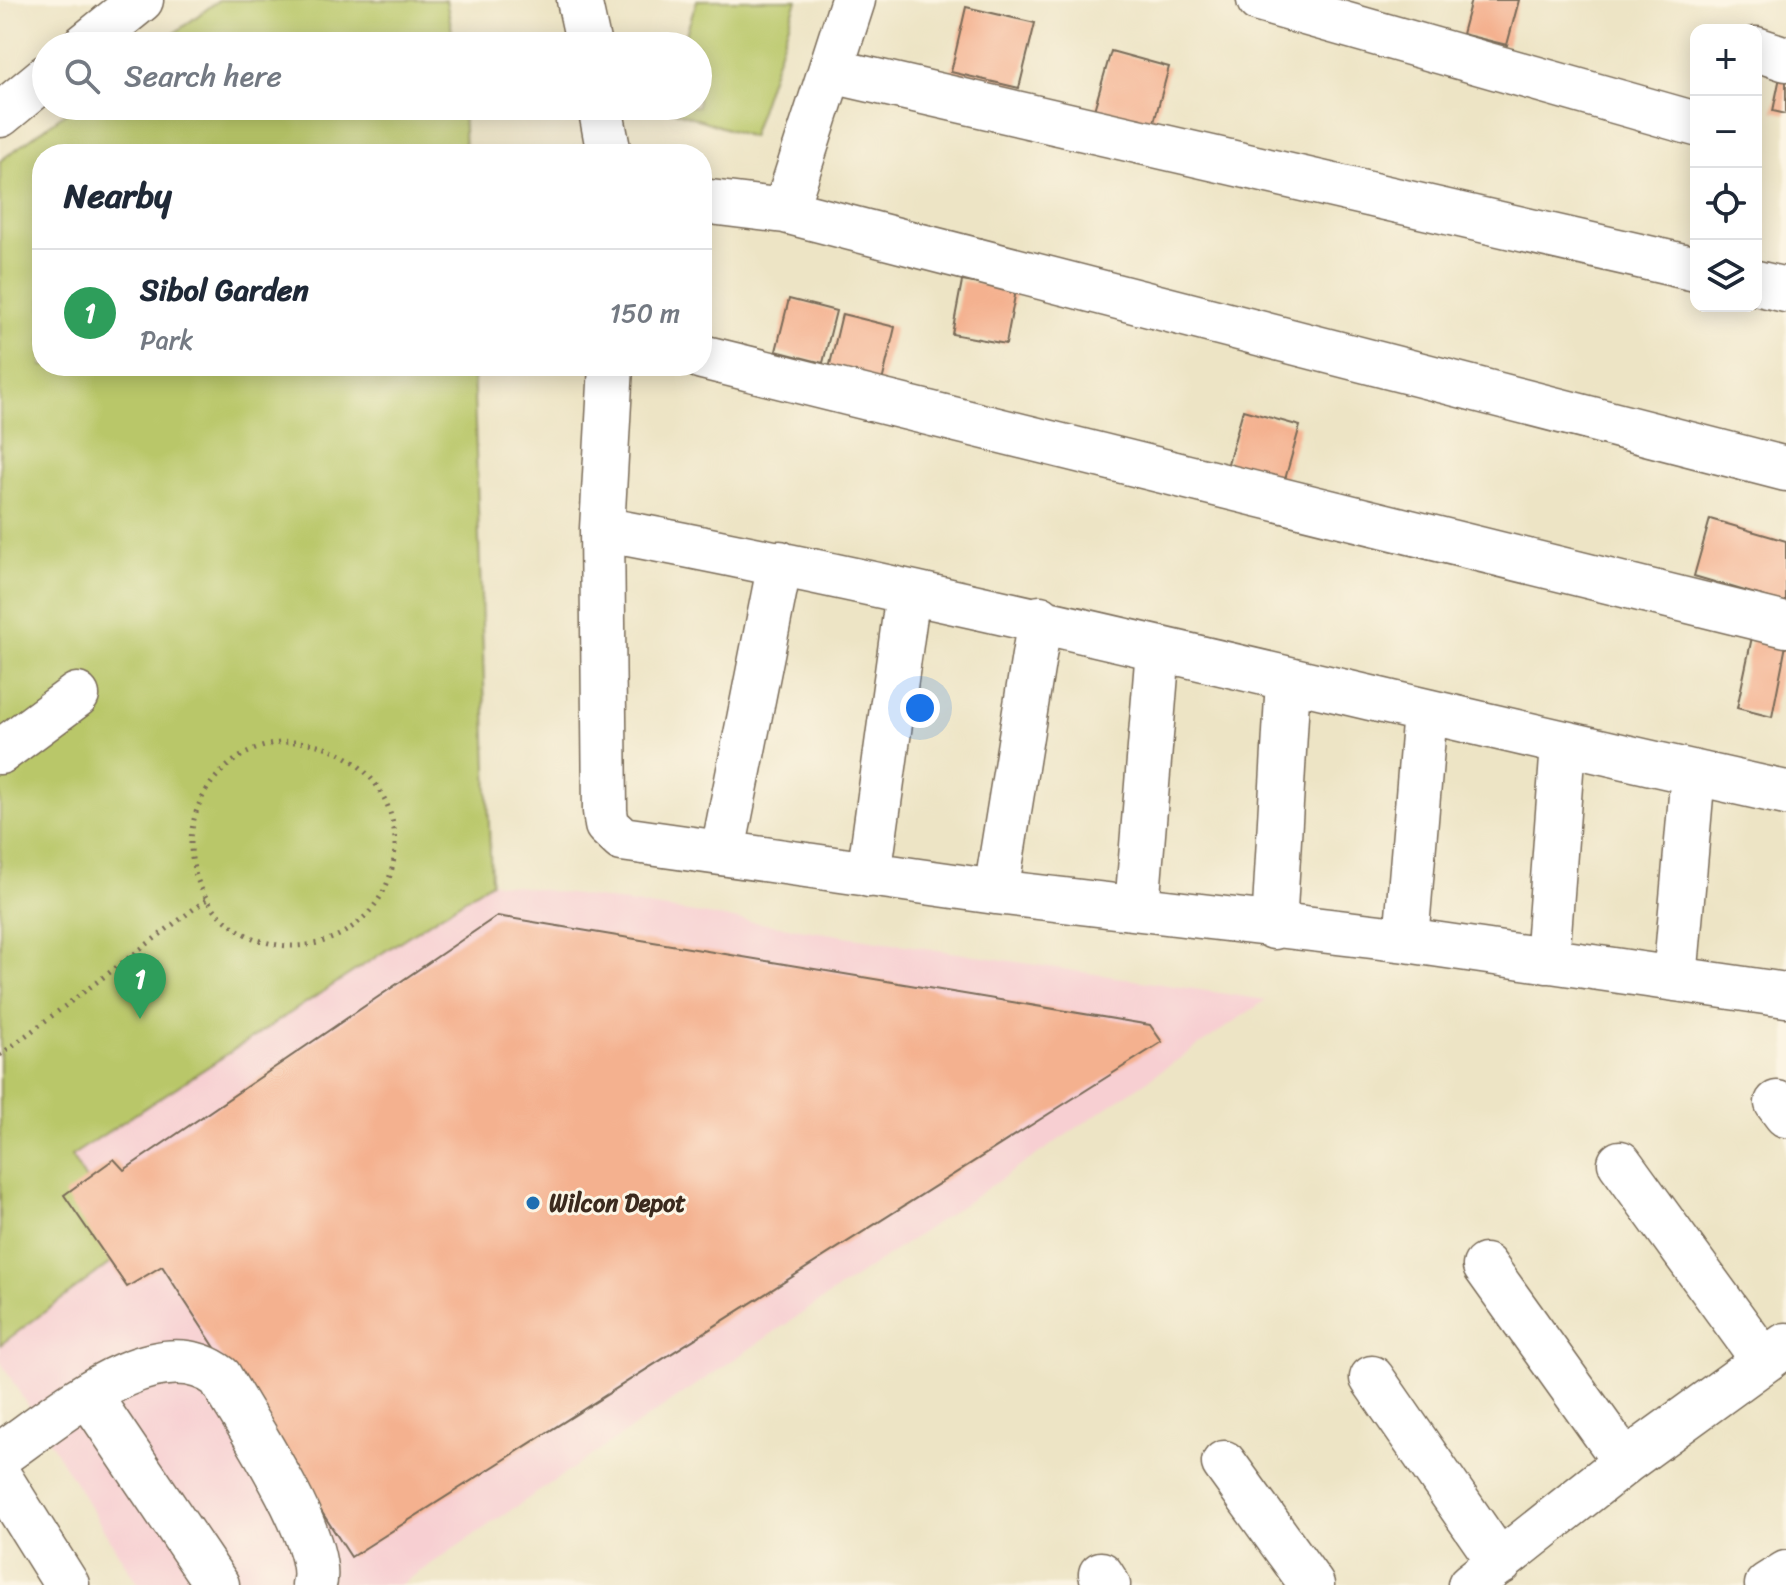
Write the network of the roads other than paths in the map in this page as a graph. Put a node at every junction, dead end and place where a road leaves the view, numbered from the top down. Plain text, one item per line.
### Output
1 (141, 0) edge
2 (579, 0) edge
3 (853, 0) edge
4 (1259, 0) edge
5 (101, 32) edge
6 (586, 32) edge
7 (1762, 51) edge
8 (1786, 59) edge
9 (832, 71) junction
10 (32, 89) edge
11 (0, 115) edge
12 (603, 120) edge
13 (1690, 122) edge
14 (607, 144) edge
15 (712, 202) edge
16 (785, 211) junction
17 (1690, 256) edge
18 (1762, 284) edge
19 (1786, 290) edge
20 (712, 359) edge
21 (610, 376) edge
22 (1786, 469) edge
23 (602, 529) junction
24 (780, 563) junction
25 (908, 593) junction
26 (1040, 618) junction
27 (1786, 625) edge
28 (1158, 649) junction
29 (1288, 680) junction
30 (77, 695) dead end
31 (1425, 712) junction
32 (1563, 745) junction
33 (0, 752) edge
34 (1693, 773) junction
35 (1786, 793) edge
36 (723, 851) junction
37 (869, 875) junction
38 (996, 892) junction
39 (1137, 908) junction
40 (1274, 927) junction
41 (1406, 940) junction
42 (1547, 961) junction
43 (1675, 979) junction
44 (1786, 995) edge
45 (1620, 1163) dead end
46 (1485, 1266) dead end
47 (1775, 1353) edge
48 (1372, 1378) dead end
49 (88, 1394) junction
50 (0, 1455) edge
51 (1625, 1462) junction
52 (1224, 1463) dead end
53 (0, 1478) edge
54 (1786, 1573) edge
55 (1485, 1574) edge
56 (67, 1585) edge
57 (217, 1585) edge
58 (314, 1585) edge
59 (1312, 1585) edge
60 (1767, 1585) edge

1 - 5 main road
2 - 6 main road
3 - 9 main road
4 - 13 main road
7 - 8 main road
9 - 16 main road
9 - 17 main road
10 - 11 main road
12 - 14 main road
15 - 16 main road
16 - 22 main road
18 - 19 main road
20 - 27 main road
21 - 23 main road
23 - 24 main road
23 - 36 main road
24 - 25 main road
24 - 36 main road
25 - 26 main road
25 - 37 main road
26 - 28 main road
26 - 38 main road
28 - 29 main road
28 - 39 main road
29 - 31 main road
29 - 40 main road
30 - 33 main road
31 - 32 main road
31 - 41 main road
32 - 34 main road
32 - 42 main road
34 - 35 main road
34 - 43 main road
36 - 37 main road
37 - 38 main road
38 - 39 main road
39 - 40 main road
40 - 41 main road
41 - 42 main road
42 - 43 main road
43 - 44 main road
45 - 47 main road
46 - 51 main road
47 - 51 main road
48 - 55 main road
49 - 50 main road
49 - 57 main road
49 - 58 main road
51 - 55 main road
52 - 59 main road
53 - 56 main road
54 - 60 main road

